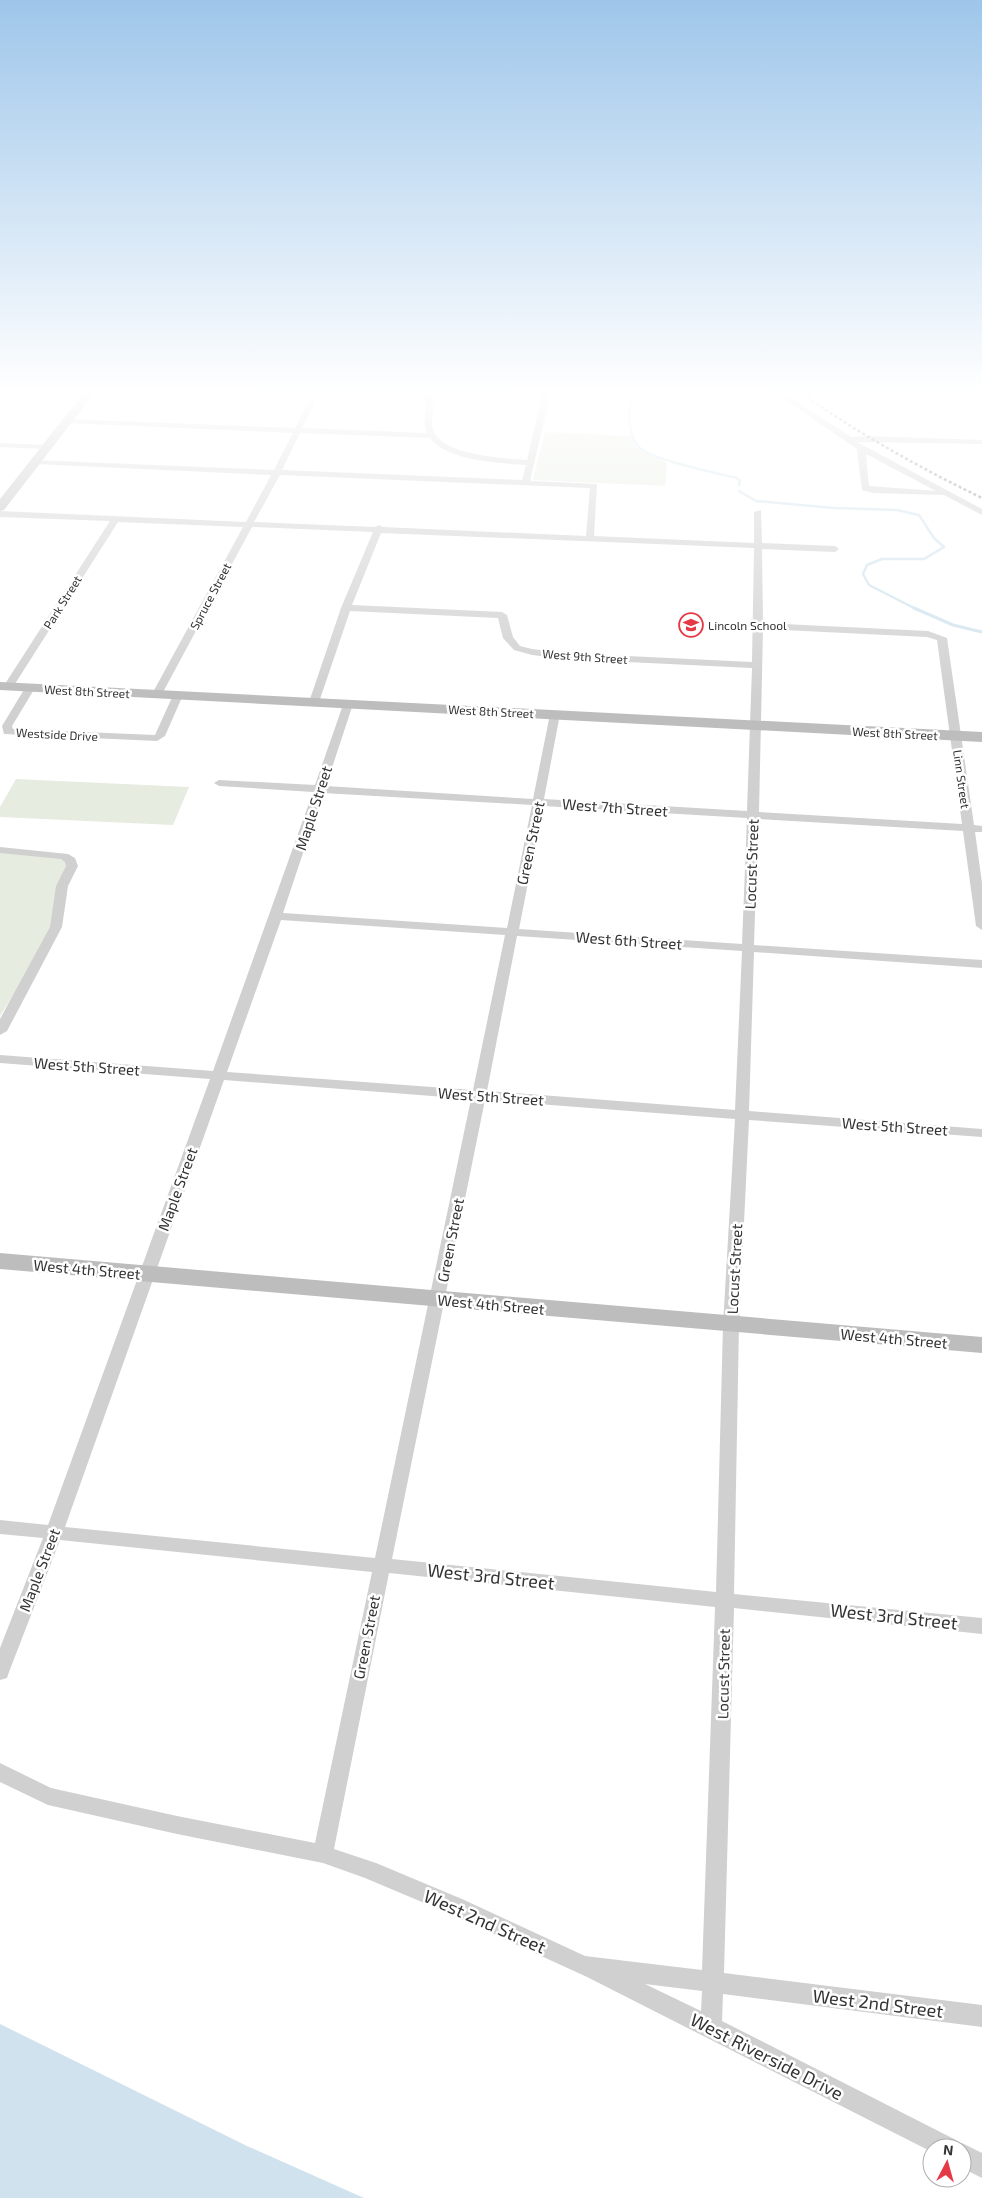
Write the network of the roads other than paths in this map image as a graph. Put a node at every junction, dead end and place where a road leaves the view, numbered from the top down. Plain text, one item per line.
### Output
1 (10, 494) edge
2 (265, 494) edge
3 (593, 494) edge
4 (937, 494) edge
5 (945, 494) joint
6 (0, 507) edge
7 (758, 512) dead end
8 (982, 512) edge
9 (0, 514) edge
10 (116, 518) junction
11 (249, 523) junction
12 (379, 528) junction
13 (590, 538) junction
14 (758, 545) junction
15 (835, 549) dead end
16 (346, 608) junction
17 (758, 626) junction
18 (756, 666) junction
19 (4, 686) edge
20 (30, 688) junction
21 (157, 694) junction
22 (178, 695) junction
23 (314, 702) junction
24 (348, 704) junction
25 (555, 714) junction
26 (754, 725) junction
27 (956, 736) junction
28 (982, 737) edge
29 (219, 783) dead end
30 (319, 788) junction
31 (539, 802) junction
32 (753, 816) junction
33 (969, 828) junction
34 (982, 829) edge
35 (0, 850) edge
36 (276, 916) junction
37 (982, 926) edge
38 (511, 932) junction
39 (748, 948) junction
40 (982, 964) edge
41 (0, 1031) edge
42 (0, 1059) edge
43 (218, 1076) junction
44 (479, 1095) junction
45 (742, 1114) junction
46 (982, 1133) edge
47 (0, 1261) edge
48 (146, 1274) junction
49 (438, 1300) junction
50 (731, 1325) junction
51 (982, 1345) edge
52 (0, 1527) edge
53 (54, 1532) junction
54 (380, 1565) junction
55 (725, 1599) junction
56 (982, 1626) edge
57 (0, 1672) edge
58 (0, 1772) edge
59 (323, 1854) junction
60 (584, 1966) junction
61 (714, 1983) junction
62 (982, 2016) edge
63 (711, 2027) junction
64 (928, 2138) edge

1 - 6 street
2 - 11 street, Spruce Street
3 - 13 street
4 - 5 street
5 - 8 street
7 - 14 street, Locust Street
9 - 10 street
10 - 11 street
10 - 19 street, Park Street
11 - 12 street
11 - 21 street, Spruce Street
12 - 13 street
12 - 16 street
13 - 14 street
14 - 15 street
14 - 17 street, Locust Street
16 - 18 street, West 9th Street
16 - 23 street
17 - 18 street, Locust Street
17 - 27 street, Linn Street
18 - 26 street, Locust Street
19 - 20 street, West 8th Street
20 - 21 street, West 8th Street
20 - 22 street, Westside Drive
21 - 22 street, West 8th Street
22 - 23 street, West 8th Street
23 - 24 street, West 8th Street
24 - 25 street, West 8th Street
24 - 30 street, Maple Street
25 - 26 street, West 8th Street
25 - 31 street, Green Street
26 - 27 street, West 8th Street
26 - 32 street, Locust Street
27 - 28 street, West 8th Street
27 - 33 street, Linn Street
29 - 30 street, West 7th Street
30 - 31 street, West 7th Street
30 - 36 street, Maple Street
31 - 32 street, West 7th Street
31 - 38 street, Green Street
32 - 33 street, West 7th Street
32 - 39 street, Locust Street
33 - 34 street, West 7th Street
33 - 37 street, Linn Street
35 - 41 street
36 - 38 street, West 6th Street
36 - 43 street, Maple Street
38 - 39 street, West 6th Street
38 - 44 street, Green Street
39 - 40 street, West 6th Street
39 - 45 street, Locust Street
42 - 43 street, West 5th Street
43 - 44 street, West 5th Street
43 - 48 street, Maple Street
44 - 45 street, West 5th Street
44 - 49 street, Green Street
45 - 46 street, West 5th Street
45 - 50 street, Locust Street
47 - 48 street, West 4th Street
48 - 49 street, West 4th Street
48 - 53 street, Maple Street
49 - 50 street, West 4th Street
49 - 54 street, Green Street
50 - 51 street, West 4th Street
50 - 55 street, Locust Street
52 - 53 street, West 3rd Street
53 - 54 street, West 3rd Street
53 - 57 street, Maple Street
54 - 55 street, West 3rd Street
54 - 59 street, Green Street
55 - 56 street, West 3rd Street
55 - 61 street, Locust Street
58 - 59 street, West 2nd Street
59 - 60 street, West 2nd Street
60 - 61 street, West 2nd Street
60 - 63 street, West Riverside Drive
61 - 62 street, West 2nd Street
61 - 63 street, Locust Street
63 - 64 street, West Riverside Drive

